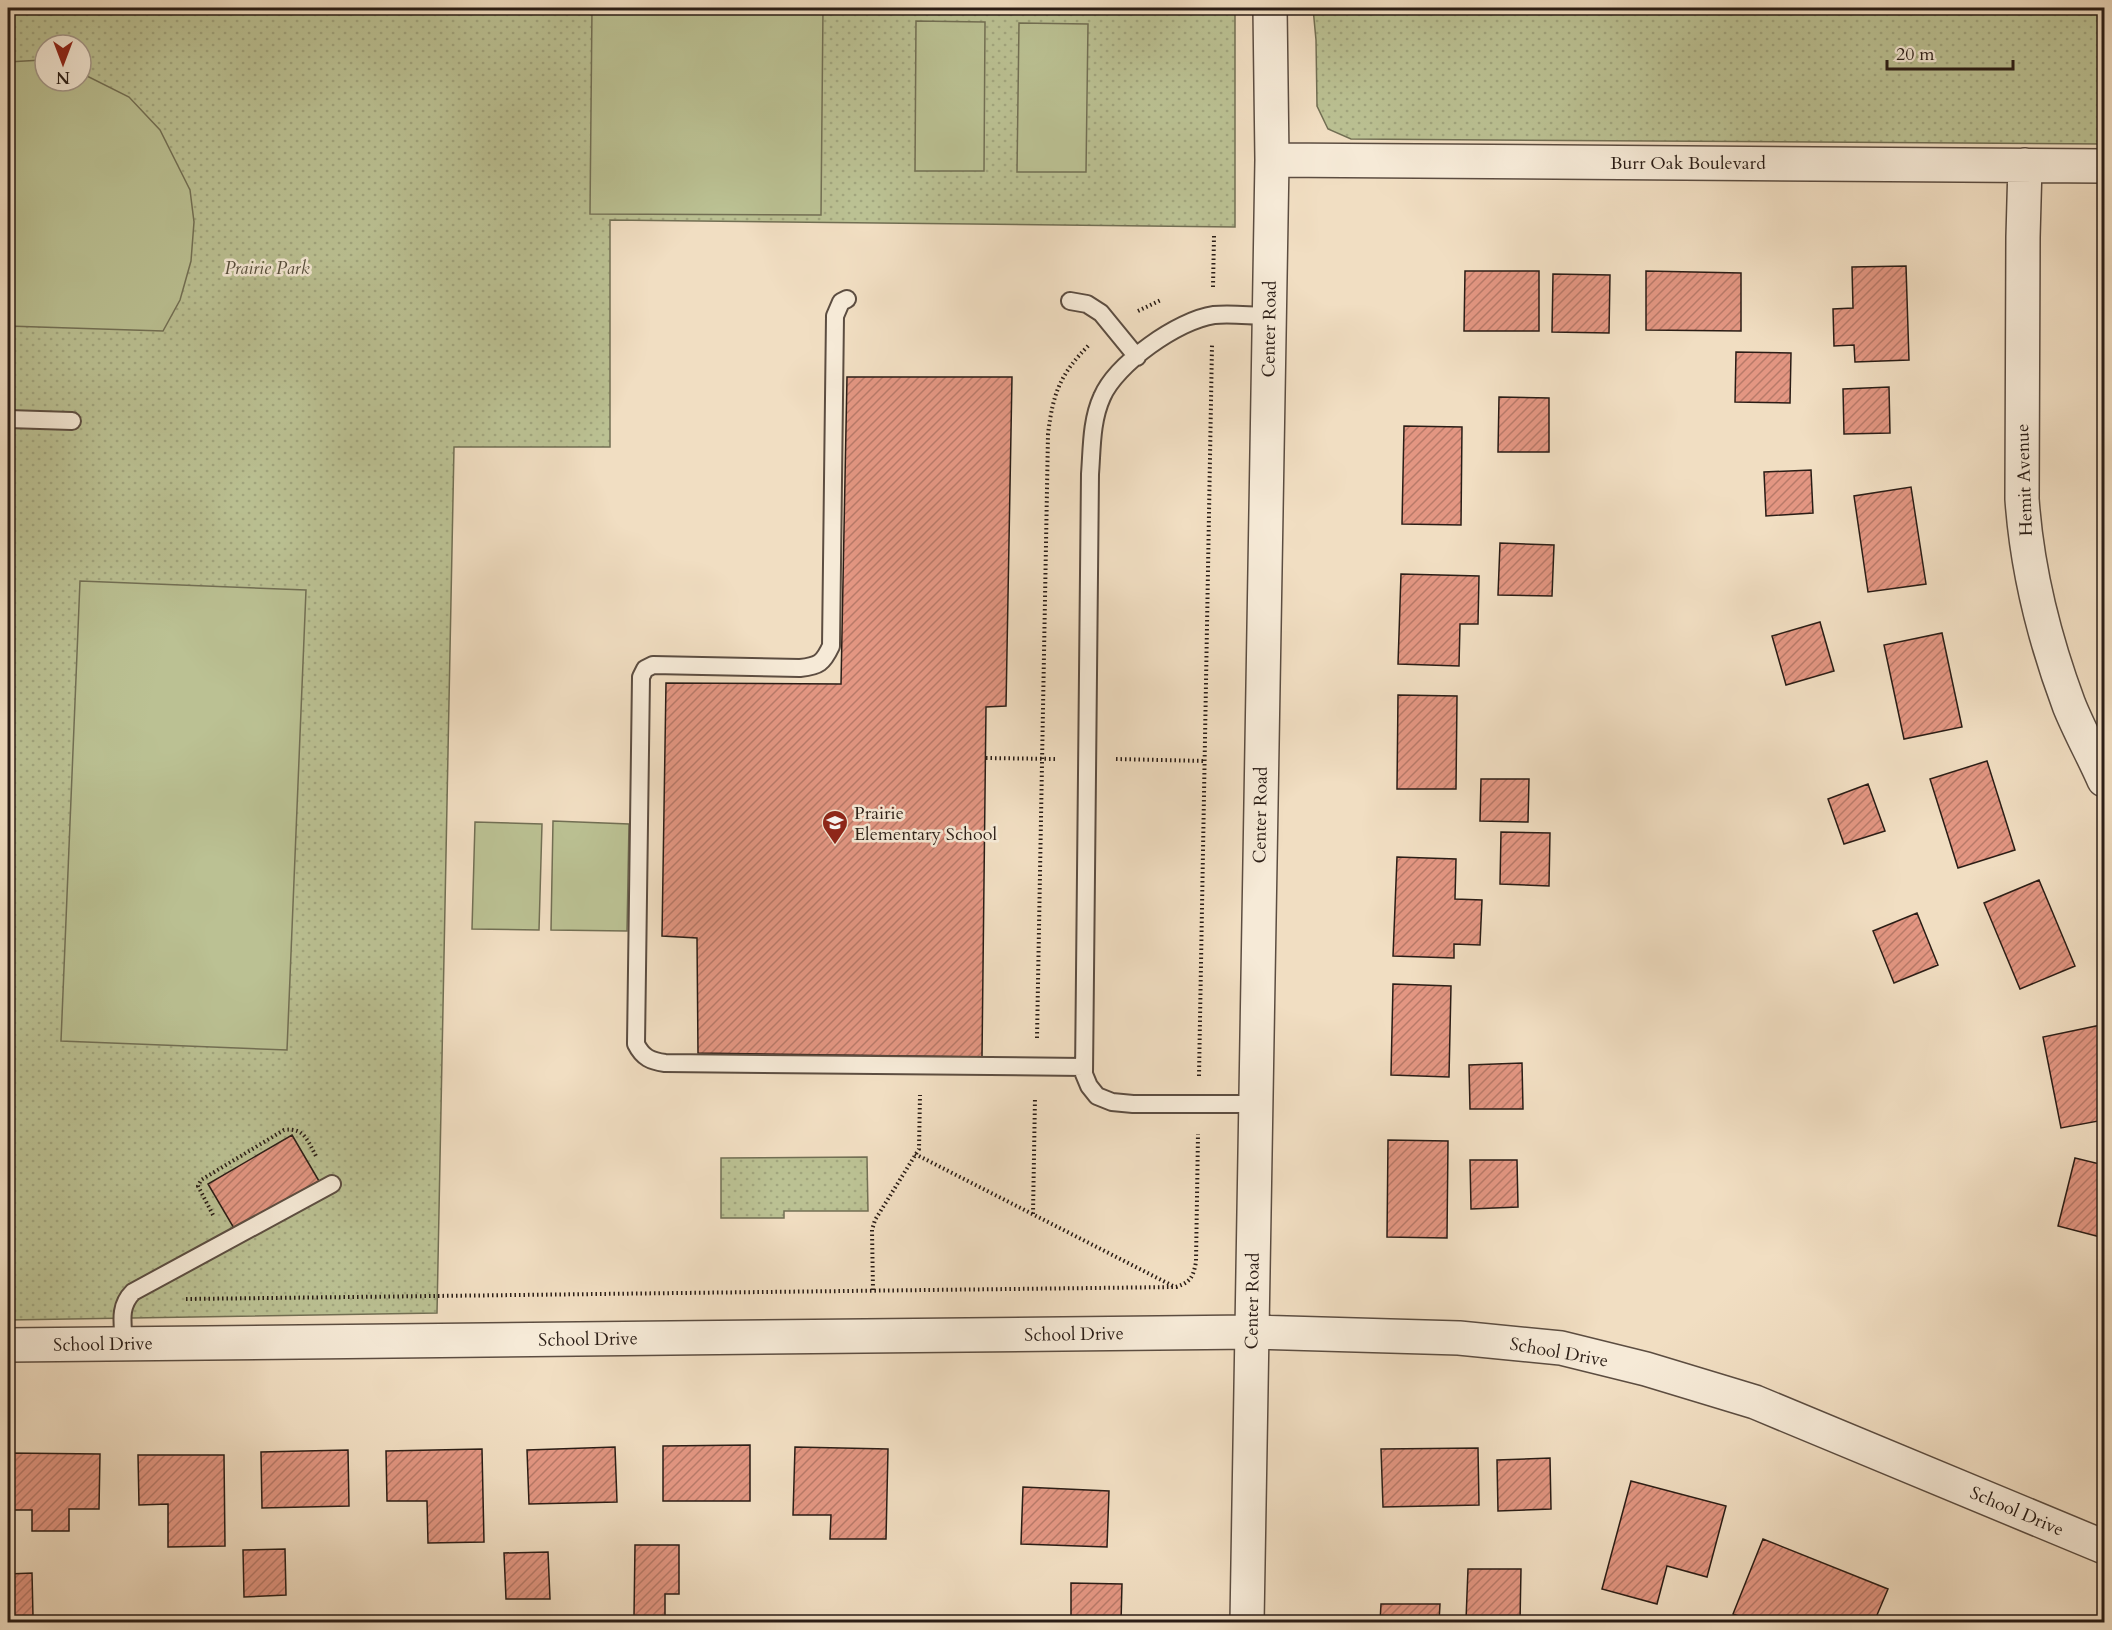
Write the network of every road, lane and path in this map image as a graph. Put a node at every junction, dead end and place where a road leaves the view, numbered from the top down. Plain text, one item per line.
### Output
1 (1270, 8) edge
2 (1272, 160) junction
3 (2025, 165) junction
4 (2104, 166) edge
5 (1214, 236) dead end
6 (847, 299) dead end
7 (1070, 302) dead end
8 (1212, 315) junction
9 (1269, 316) junction
10 (1137, 357) junction
11 (8, 419) edge
12 (72, 421) dead end
13 (2104, 780) edge
14 (920, 1065) junction
15 (1084, 1067) junction
16 (1198, 1104) junction
17 (1256, 1104) junction
18 (915, 1154) junction
19 (332, 1184) joint
20 (228, 1241) junction
21 (1176, 1287) junction
22 (873, 1290) junction
23 (183, 1299) dead end
24 (1252, 1332) junction
25 (124, 1344) junction
26 (8, 1346) edge
27 (2104, 1547) edge
28 (1247, 1623) edge

1 - 2 street, Center Road
2 - 3 street, Burr Oak Boulevard
2 - 9 street, Center Road
3 - 4 street, Burr Oak Boulevard
3 - 13 street, Hemit Avenue
5 - 8 path
6 - 14 lane
7 - 10 lane
8 - 9 lane
8 - 10 lane
8 - 16 path
9 - 17 street, Center Road
10 - 15 lane
11 - 12 lane
14 - 15 lane
14 - 18 path
15 - 16 lane
16 - 17 lane
16 - 21 path
17 - 24 street, Center Road
18 - 21 path
18 - 22 path
19 - 20 lane
19 - 20 path
20 - 25 lane
21 - 22 path
22 - 23 path
24 - 25 street, School Drive
24 - 27 street, School Drive
24 - 28 street, Center Road
25 - 26 street, School Drive

